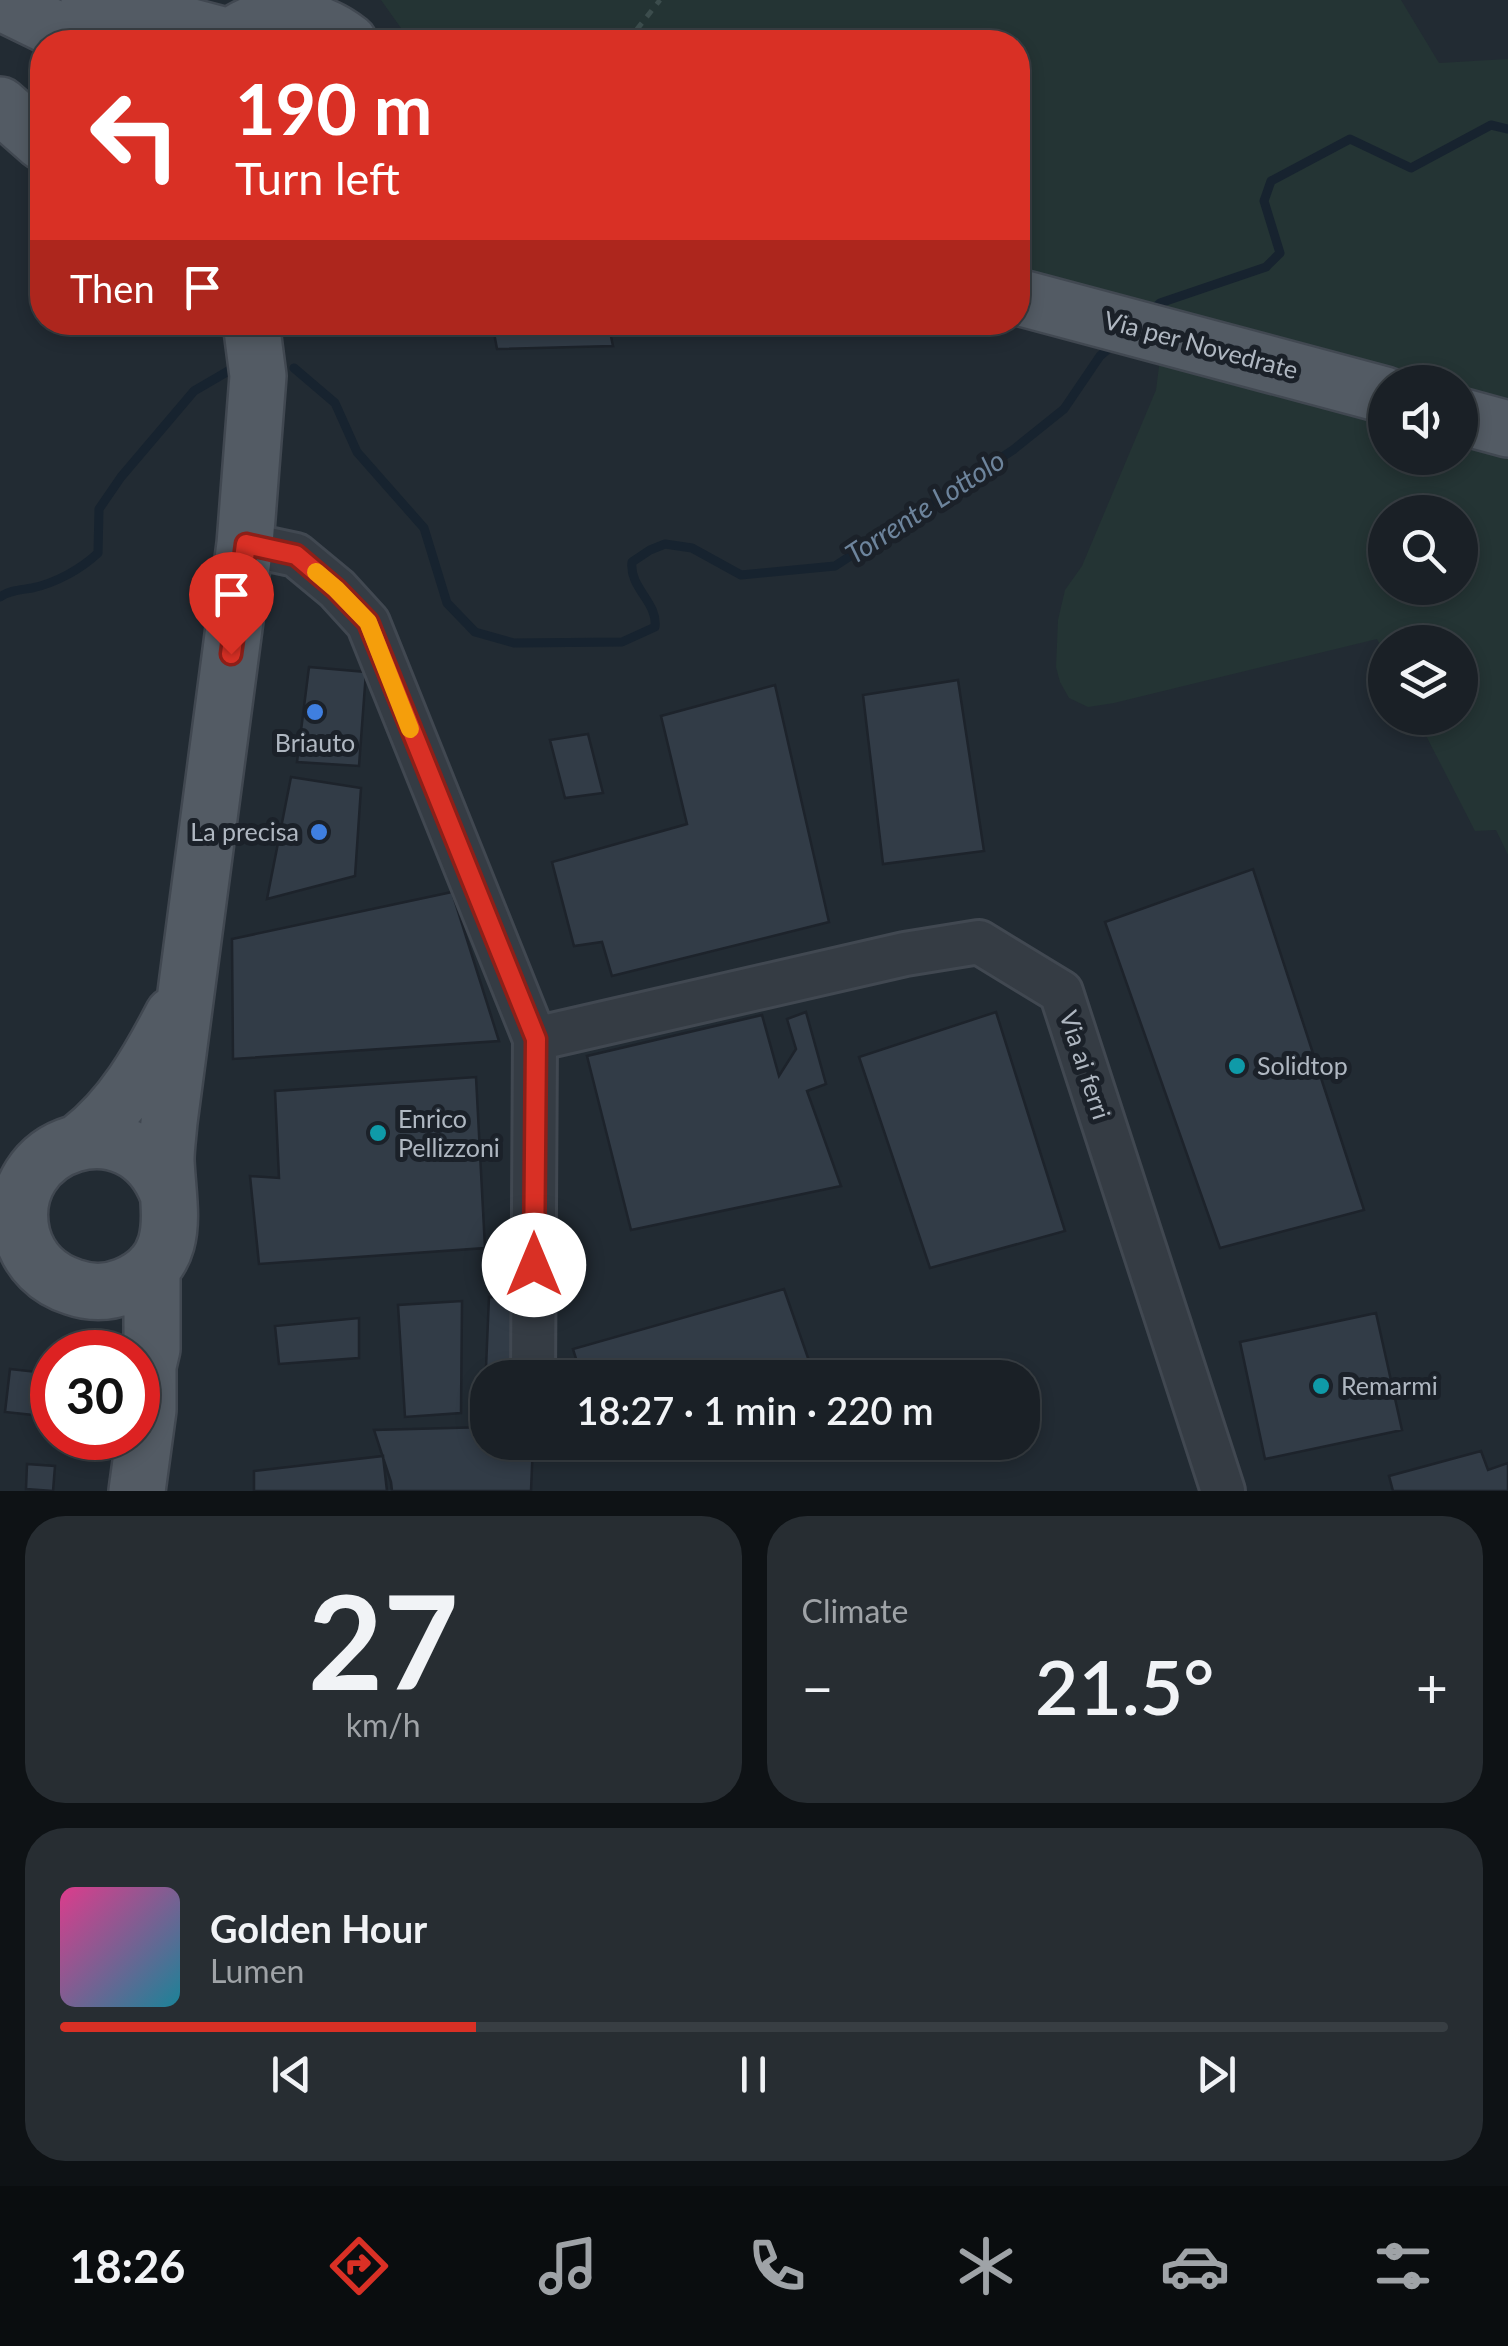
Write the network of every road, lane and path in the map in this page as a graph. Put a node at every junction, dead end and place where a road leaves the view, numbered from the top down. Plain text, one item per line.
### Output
1 (90, 0) edge
2 (322, 0) edge
3 (660, 0) edge
4 (0, 2) edge
5 (217, 21) edge
6 (57, 30) edge
7 (329, 30) edge
8 (341, 30) edge
9 (636, 30) edge
10 (0, 105) edge
11 (30, 131) edge
12 (1030, 283) edge
13 (1030, 299) edge
14 (1030, 320) edge
15 (1112, 321) junction
16 (252, 335) edge
17 (272, 335) edge
18 (258, 376) junction
19 (1368, 390) edge
20 (1478, 421) edge
21 (1508, 429) edge
22 (246, 544) junction
23 (188, 985) junction
24 (536, 1039) junction
25 (80, 1140) junction
26 (168, 1194) junction
27 (11, 1206) edge
28 (18, 1262) edge
29 (152, 1268) junction
30 (92, 1292) junction
31 (118, 1330) edge
32 (152, 1330) edge
33 (533, 1360) edge
34 (139, 1460) edge
35 (137, 1491) edge
36 (1223, 1491) edge

1 - 5 main road
2 - 8 main road
3 - 9 path
4 - 6 main road
5 - 7 main road
10 - 11 main road
12 - 15 main road
13 - 15 main road, Via per Novedrate
14 - 15 main road
15 - 19 main road, Via per Novedrate
16 - 18 main road
17 - 18 main road
18 - 22 main road
20 - 21 main road
22 - 23 main road
22 - 24 street
23 - 25 main road
23 - 26 main road
24 - 33 street
24 - 36 street, Via ai ferri
25 - 26 main road
25 - 27 main road
26 - 29 main road
27 - 28 main road
28 - 30 main road
29 - 30 main road
29 - 32 main road
30 - 31 main road
34 - 35 main road

